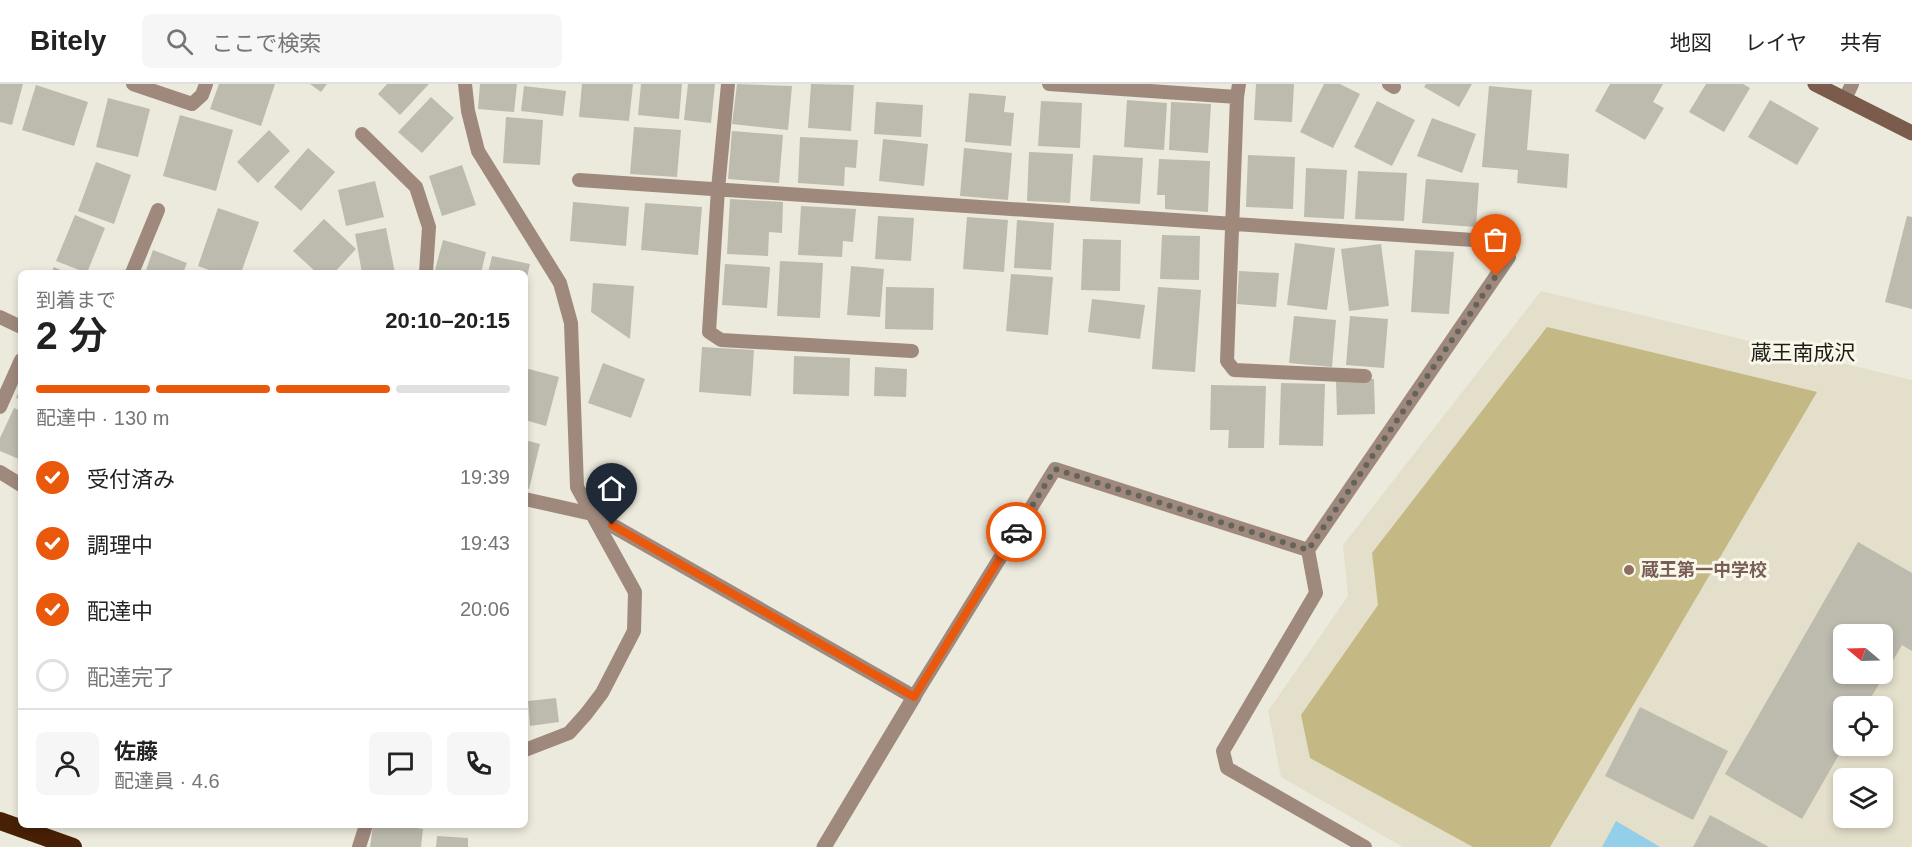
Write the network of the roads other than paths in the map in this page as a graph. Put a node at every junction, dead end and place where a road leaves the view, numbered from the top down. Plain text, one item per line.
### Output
1 (133, 84) edge
2 (206, 84) edge
3 (465, 84) edge
4 (728, 84) edge
5 (1049, 84) edge
6 (1815, 84) edge
7 (1852, 84) edge
8 (1238, 91) edge
9 (1845, 99) junction
10 (1912, 133) edge
11 (362, 134) dead end
12 (579, 180) dead end
13 (718, 189) junction
14 (158, 210) dead end
15 (1232, 224) junction
16 (133, 270) edge
17 (426, 270) edge
18 (0, 317) edge
19 (18, 326) edge
20 (912, 351) dead end
21 (18, 367) edge
22 (1365, 376) dead end
23 (0, 407) edge
24 (0, 472) edge
25 (18, 483) edge
26 (528, 500) edge
27 (592, 514) junction
28 (1308, 550) junction
29 (914, 697) junction
30 (528, 749) edge
31 (0, 821) edge
32 (18, 827) edge
33 (20, 828) edge
34 (365, 828) edge
35 (73, 847) edge
36 (359, 847) edge
37 (824, 847) edge
38 (1365, 847) edge

1 - 2 lane
3 - 27 lane
4 - 13 lane
5 - 8 lane
6 - 9 main road
7 - 9 lane
8 - 15 lane
9 - 10 main road
11 - 17 lane
12 - 13 lane
13 - 15 lane
13 - 20 lane
14 - 16 lane
15 - 22 lane
15 - 28 lane
18 - 19 lane
21 - 23 lane
24 - 25 lane
26 - 27 lane
27 - 29 street
27 - 30 lane
28 - 29 lane
28 - 38 lane
29 - 37 street
31 - 32 highway
33 - 35 highway
34 - 36 lane

